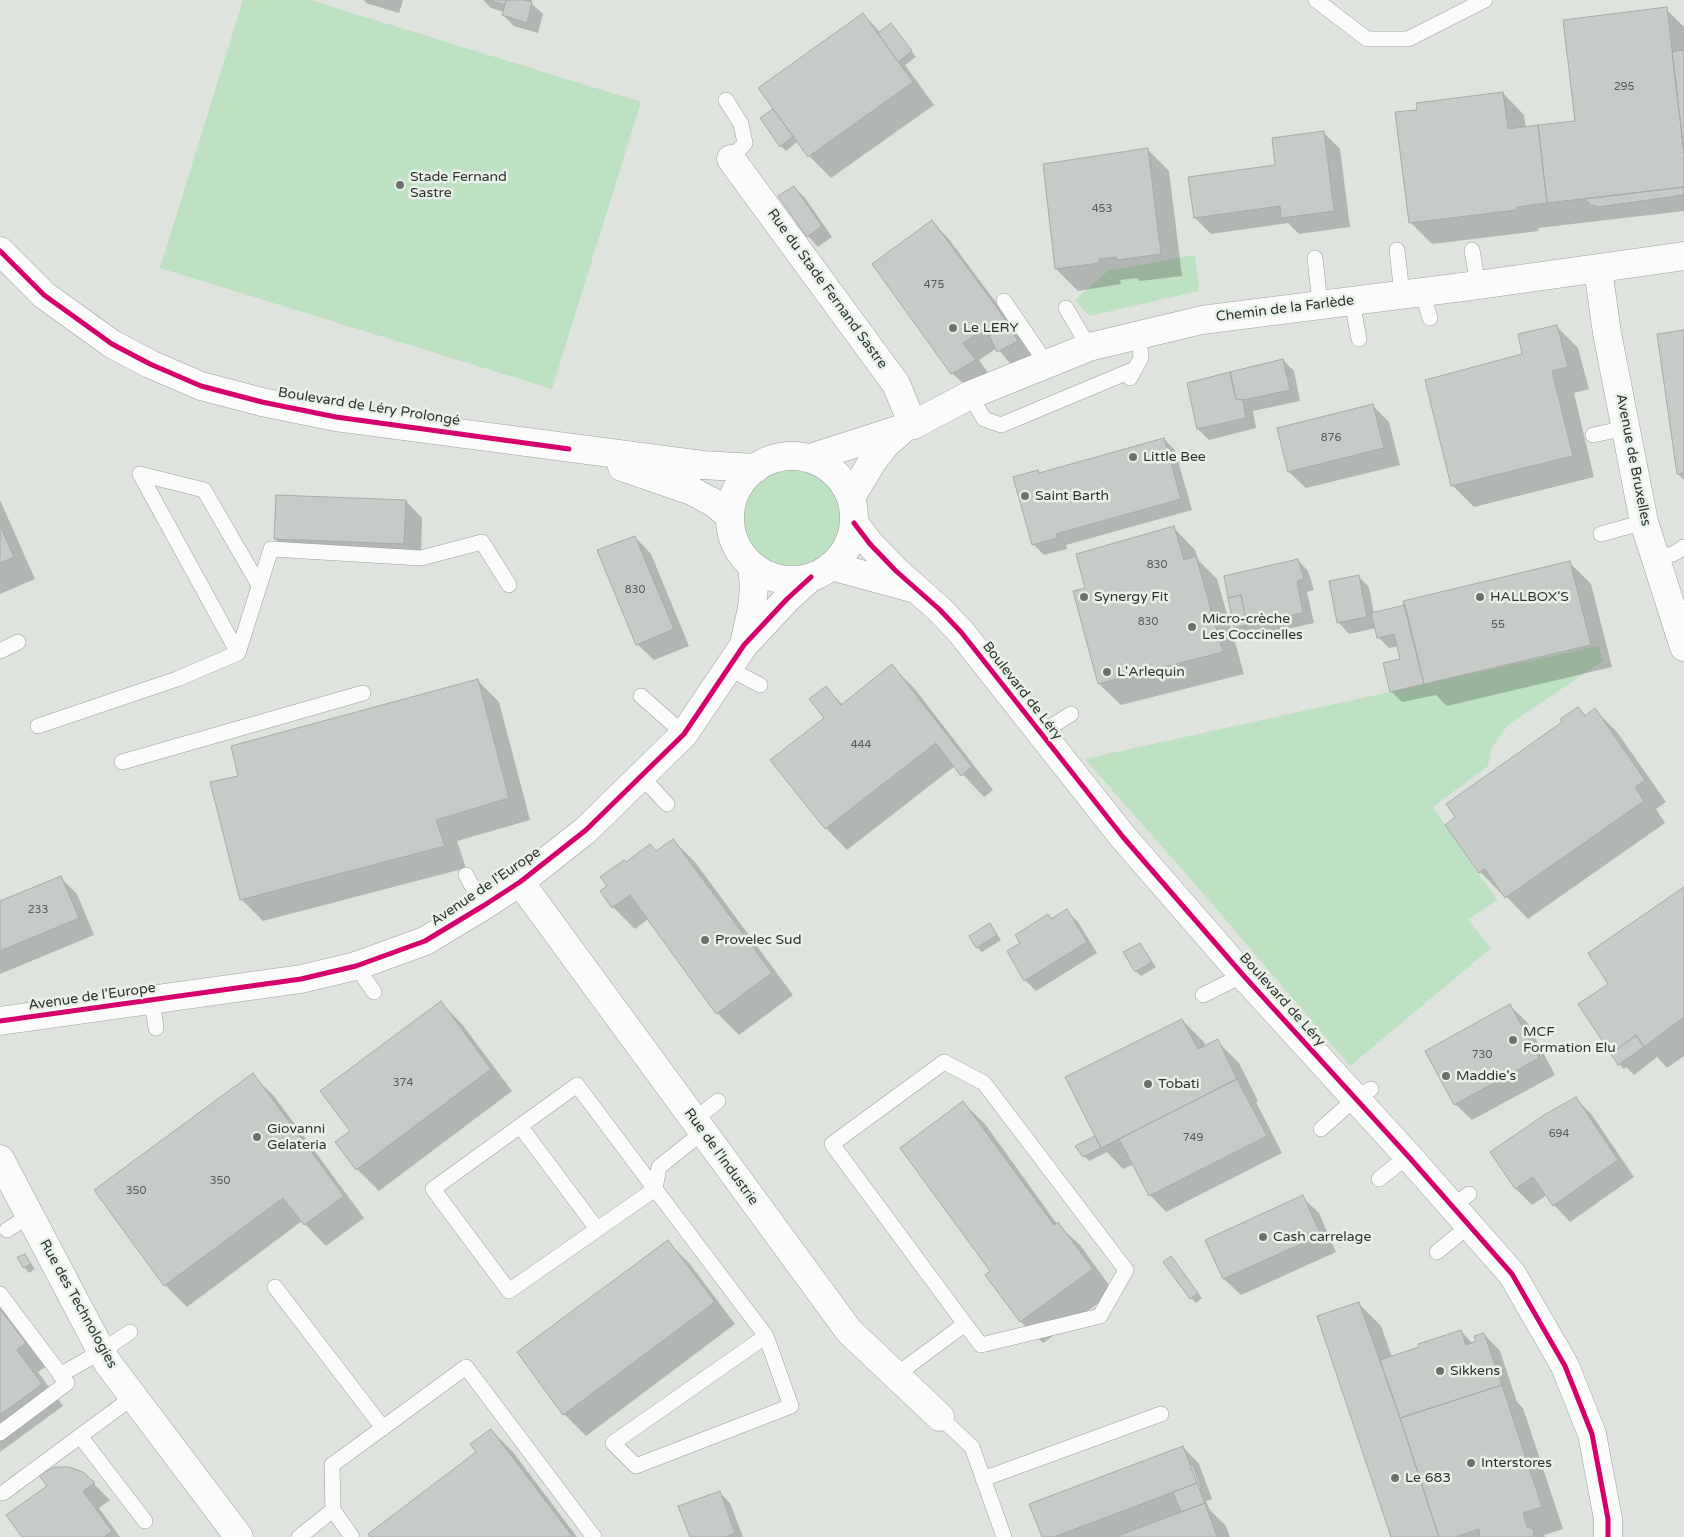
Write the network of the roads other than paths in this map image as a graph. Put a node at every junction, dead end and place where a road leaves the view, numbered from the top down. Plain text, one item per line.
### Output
1 (1316, 0) edge
2 (1485, 0) edge
3 (726, 100) dead end
4 (731, 159) joint
5 (1397, 250) dead end
6 (1472, 250) dead end
7 (0, 251) edge
8 (1684, 256) edge
9 (1315, 258) dead end
10 (1598, 269) junction
11 (1478, 285) junction
12 (1412, 293) junction
13 (1004, 301) dead end
14 (1352, 301) junction
15 (1320, 304) junction
16 (1066, 308) dead end
17 (1430, 318) dead end
18 (1139, 335) junction
19 (1359, 339) dead end
20 (1089, 347) junction
21 (1046, 363) junction
22 (970, 395) junction
23 (908, 427) junction
24 (1626, 428) junction
25 (1593, 435) dead end
26 (569, 448) junction
27 (810, 458) junction
28 (756, 468) junction
29 (853, 510) junction
30 (730, 516) junction
31 (1644, 522) junction
32 (1600, 534) dead end
33 (1684, 547) edge
34 (1655, 558) junction
35 (752, 566) junction
36 (821, 572) junction
37 (509, 585) dead end
38 (260, 586) junction
39 (918, 590) junction
40 (18, 642) dead end
41 (744, 645) junction
42 (1684, 647) edge
43 (0, 651) edge
44 (238, 653) junction
45 (728, 668) junction
46 (760, 685) dead end
47 (362, 693) dead end
48 (642, 696) dead end
49 (1071, 714) dead end
50 (38, 726) dead end
51 (1041, 733) junction
52 (684, 734) junction
53 (122, 762) dead end
54 (642, 777) junction
55 (667, 804) dead end
56 (466, 875) dead end
57 (520, 882) junction
58 (483, 906) junction
59 (356, 966) junction
60 (1243, 975) junction
61 (374, 992) dead end
62 (1203, 995) dead end
63 (152, 1000) junction
64 (0, 1021) edge
65 (156, 1028) dead end
66 (1363, 1094) junction
67 (718, 1101) dead end
68 (520, 1126) junction
69 (699, 1126) junction
70 (1321, 1129) dead end
71 (1408, 1156) junction
72 (0, 1159) edge
73 (1379, 1179) dead end
74 (655, 1189) junction
75 (1464, 1208) junction
76 (30, 1215) junction
77 (597, 1229) junction
78 (7, 1230) dead end
79 (1437, 1252) dead end
80 (274, 1286) dead end
81 (0, 1294) edge
82 (965, 1324) junction
83 (130, 1332) dead end
84 (766, 1336) junction
85 (102, 1351) junction
86 (60, 1375) junction
87 (896, 1375) junction
88 (134, 1397) junction
89 (1161, 1414) dead end
90 (940, 1417) joint
91 (383, 1428) junction
92 (0, 1433) edge
93 (80, 1436) junction
94 (983, 1479) junction
95 (3, 1493) dead end
96 (333, 1510) junction
97 (145, 1521) dead end
98 (1000, 1536) edge
99 (239, 1537) edge
100 (299, 1537) edge
101 (352, 1537) edge
102 (594, 1537) edge
103 (1608, 1537) edge

1 - 2 lane
3 - 4 lane
4 - 23 street, Rue du Stade Fernand Sastre
5 - 12 lane
6 - 11 lane
7 - 26 street, Boulevard de Léry Prolongé
8 - 10 street, Chemin de la Farlède
9 - 15 lane
10 - 11 street, Chemin de la Farlède
10 - 24 street, Avenue de Bruxelles
11 - 12 street, Chemin de la Farlède
12 - 14 street, Chemin de la Farlède
12 - 17 lane
13 - 21 lane
14 - 15 street, Chemin de la Farlède
14 - 19 lane
15 - 18 street, Chemin de la Farlède
16 - 20 lane
18 - 20 street, Chemin de la Farlède
18 - 22 lane
20 - 21 street, Chemin de la Farlède
21 - 22 street, Chemin de la Farlède
22 - 23 street, Chemin de la Farlède
23 - 27 street, Chemin de la Farlède
23 - 29 street, Chemin de la Farlède
24 - 25 lane
24 - 31 street, Avenue de Bruxelles
26 - 28 street, Boulevard de Léry Prolongé
26 - 30 street, Boulevard de Léry Prolongé
27 - 28 street
27 - 29 street
28 - 30 street
29 - 36 street
29 - 39 street, Boulevard de Léry
30 - 35 street
31 - 32 lane
31 - 34 street, Avenue de Bruxelles
33 - 34 lane
34 - 42 street, Avenue de Bruxelles
35 - 36 street
35 - 41 street, Avenue de l'Europe
36 - 39 street, Boulevard de Léry
36 - 41 street, Avenue de l'Europe
37 - 38 lane
38 - 44 lane
38 - 44 lane
39 - 51 street, Boulevard de Léry
40 - 43 lane
41 - 45 street, Avenue de l'Europe
44 - 50 lane
45 - 46 lane
45 - 52 street, Avenue de l'Europe
47 - 53 lane
48 - 52 lane
49 - 51 lane
51 - 60 street, Boulevard de Léry
52 - 54 street, Avenue de l'Europe
54 - 55 lane
54 - 57 street, Avenue de l'Europe
56 - 58 lane
57 - 58 street, Avenue de l'Europe
57 - 69 street, Rue de l'Industrie
58 - 59 street, Avenue de l'Europe
59 - 61 lane
59 - 63 street, Avenue de l'Europe
60 - 62 lane
60 - 66 street, Boulevard de Léry
63 - 64 street, Avenue de l'Europe
63 - 65 lane
66 - 70 lane
66 - 71 street, Boulevard de Léry
67 - 69 lane
68 - 74 lane
68 - 77 lane
68 - 77 lane
69 - 74 lane
69 - 87 street, Rue de l'Industrie
71 - 73 lane
71 - 75 street, Boulevard de Léry
72 - 76 street, Rue des Technologies
74 - 77 lane
74 - 84 lane
75 - 79 lane
75 - 103 street, Boulevard de Léry
76 - 78 lane
76 - 85 street, Rue des Technologies
80 - 91 lane
81 - 86 lane
82 - 82 lane
82 - 87 lane
83 - 85 lane
84 - 84 lane
85 - 86 lane
85 - 88 street, Rue des Technologies
86 - 92 lane
87 - 90 street, Rue de l'Industrie
88 - 93 lane
88 - 99 street, Rue des Technologies
89 - 94 lane
90 - 94 lane
91 - 96 lane
91 - 102 lane
93 - 95 lane
93 - 97 lane
94 - 98 lane
96 - 100 lane
96 - 101 lane

